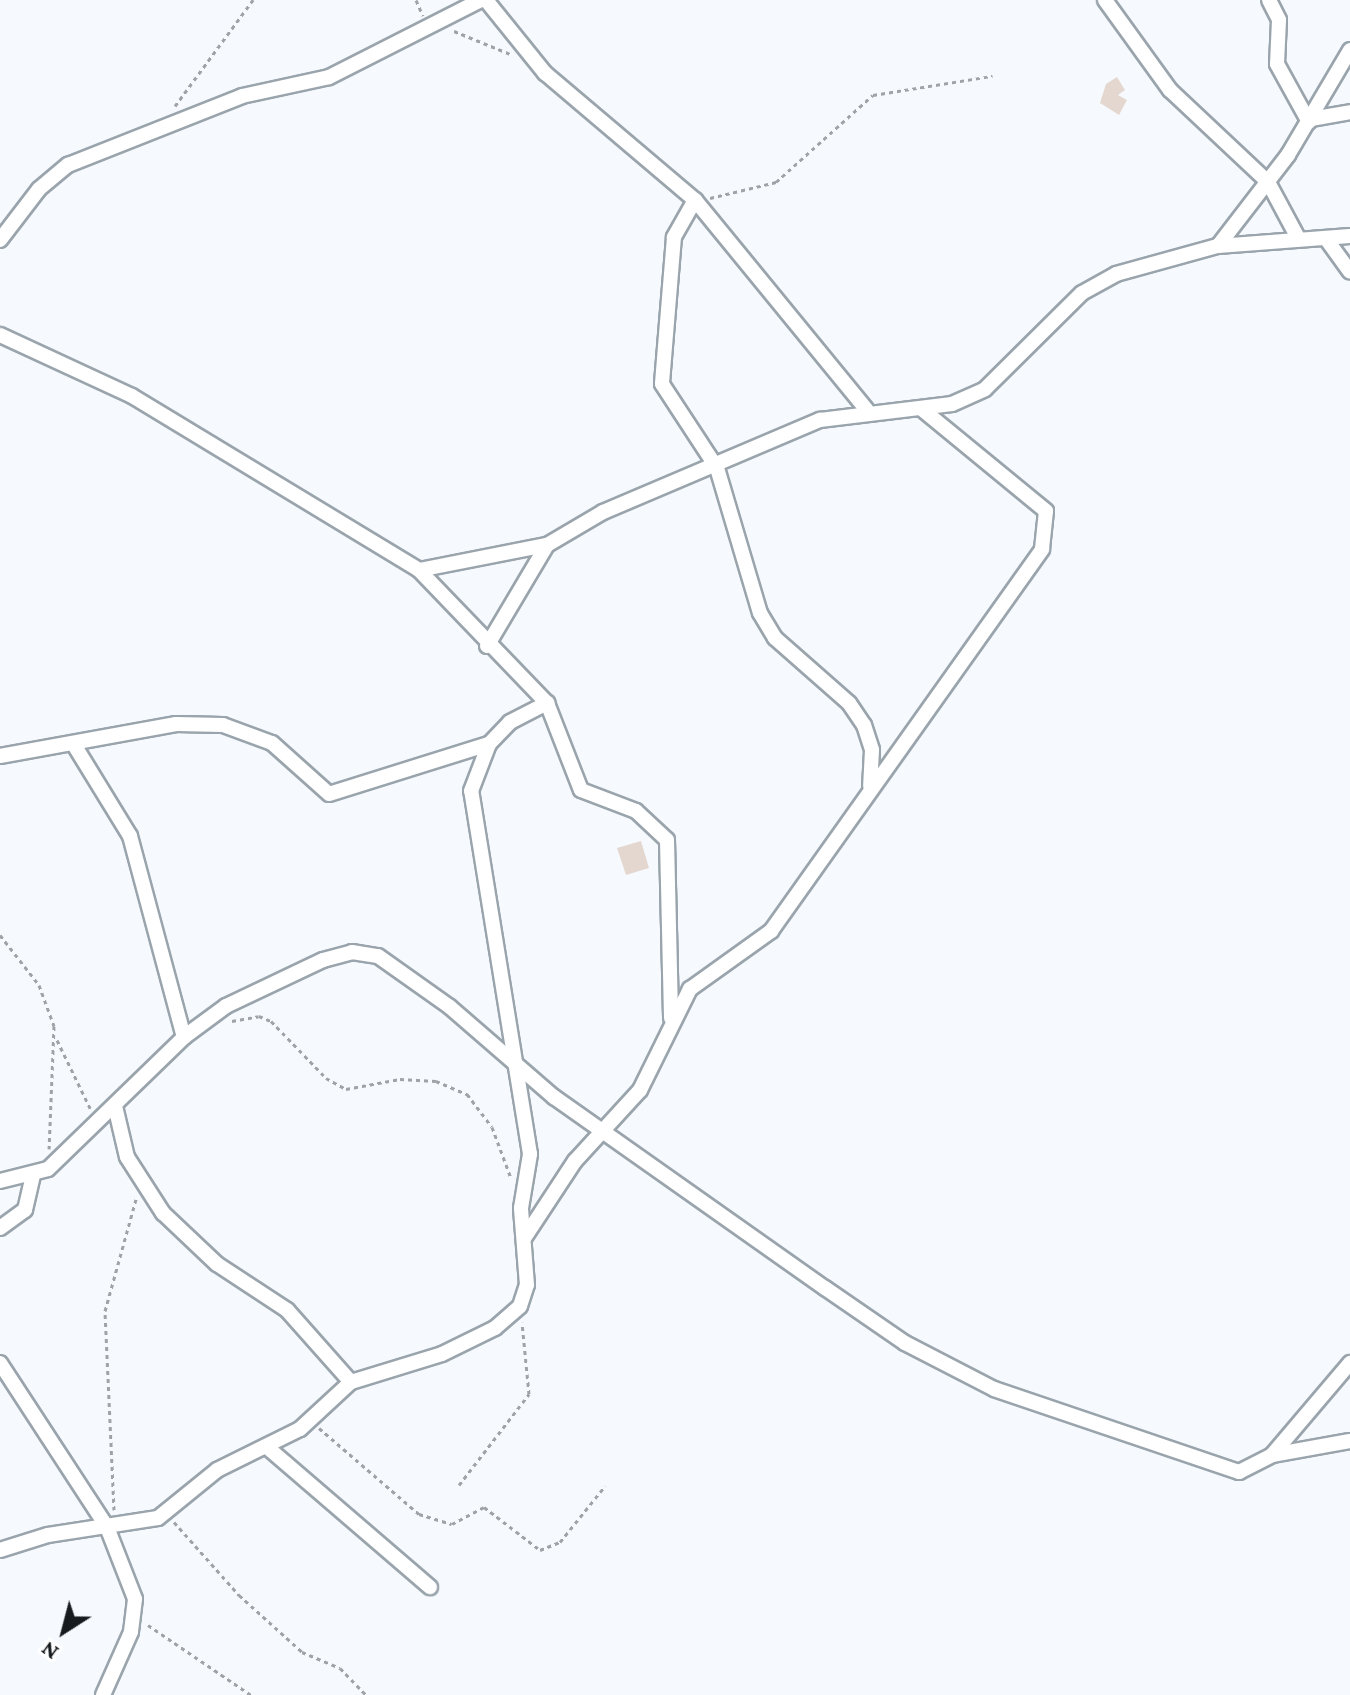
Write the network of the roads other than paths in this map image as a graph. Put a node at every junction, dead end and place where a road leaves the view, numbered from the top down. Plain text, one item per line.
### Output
1 (484, 0) edge
2 (1105, 0) edge
3 (1269, 0) edge
4 (1350, 50) edge
5 (1350, 112) edge
6 (1310, 120) junction
7 (1268, 182) junction
8 (695, 200) junction
9 (1350, 236) edge
10 (1298, 238) junction
11 (0, 240) edge
12 (1327, 240) junction
13 (1218, 246) junction
14 (1350, 272) edge
15 (0, 335) edge
16 (922, 409) junction
17 (867, 410) junction
18 (717, 468) junction
19 (547, 545) junction
20 (419, 570) junction
21 (487, 646) junction
22 (547, 703) junction
23 (73, 743) junction
24 (489, 744) junction
25 (0, 756) edge
26 (870, 787) junction
27 (671, 1020) junction
28 (184, 1037) junction
29 (512, 1063) junction
30 (115, 1106) junction
31 (605, 1133) junction
32 (33, 1174) junction
33 (0, 1181) edge
34 (0, 1228) edge
35 (525, 1237) junction
36 (0, 1363) edge
37 (1350, 1363) edge
38 (351, 1382) junction
39 (1350, 1441) edge
40 (267, 1447) junction
41 (1272, 1455) junction
42 (111, 1526) junction
43 (0, 1550) edge
44 (430, 1587) dead end
45 (103, 1695) edge

1 - 8 street
1 - 11 street
2 - 7 street
3 - 6 street
4 - 6 street
5 - 6 street
6 - 7 street
7 - 10 street
7 - 13 street
8 - 17 street
8 - 18 street
9 - 12 street
10 - 12 street
10 - 13 street
12 - 14 street
13 - 16 street
15 - 20 street
16 - 17 street
16 - 26 street
17 - 18 street
18 - 19 street
18 - 26 street
19 - 20 street
19 - 21 street
20 - 21 street
21 - 22 street
22 - 24 street
22 - 27 street
23 - 24 street
23 - 25 street
23 - 28 street
24 - 29 street
26 - 27 street
27 - 31 street
28 - 29 street
28 - 30 street
29 - 31 street
29 - 35 street
30 - 32 street
30 - 38 street
31 - 35 street
31 - 41 street
32 - 33 street
32 - 34 street
35 - 38 street
36 - 42 street
37 - 41 street
38 - 40 street
39 - 41 street
40 - 42 street
40 - 44 street
42 - 43 street
42 - 45 street

